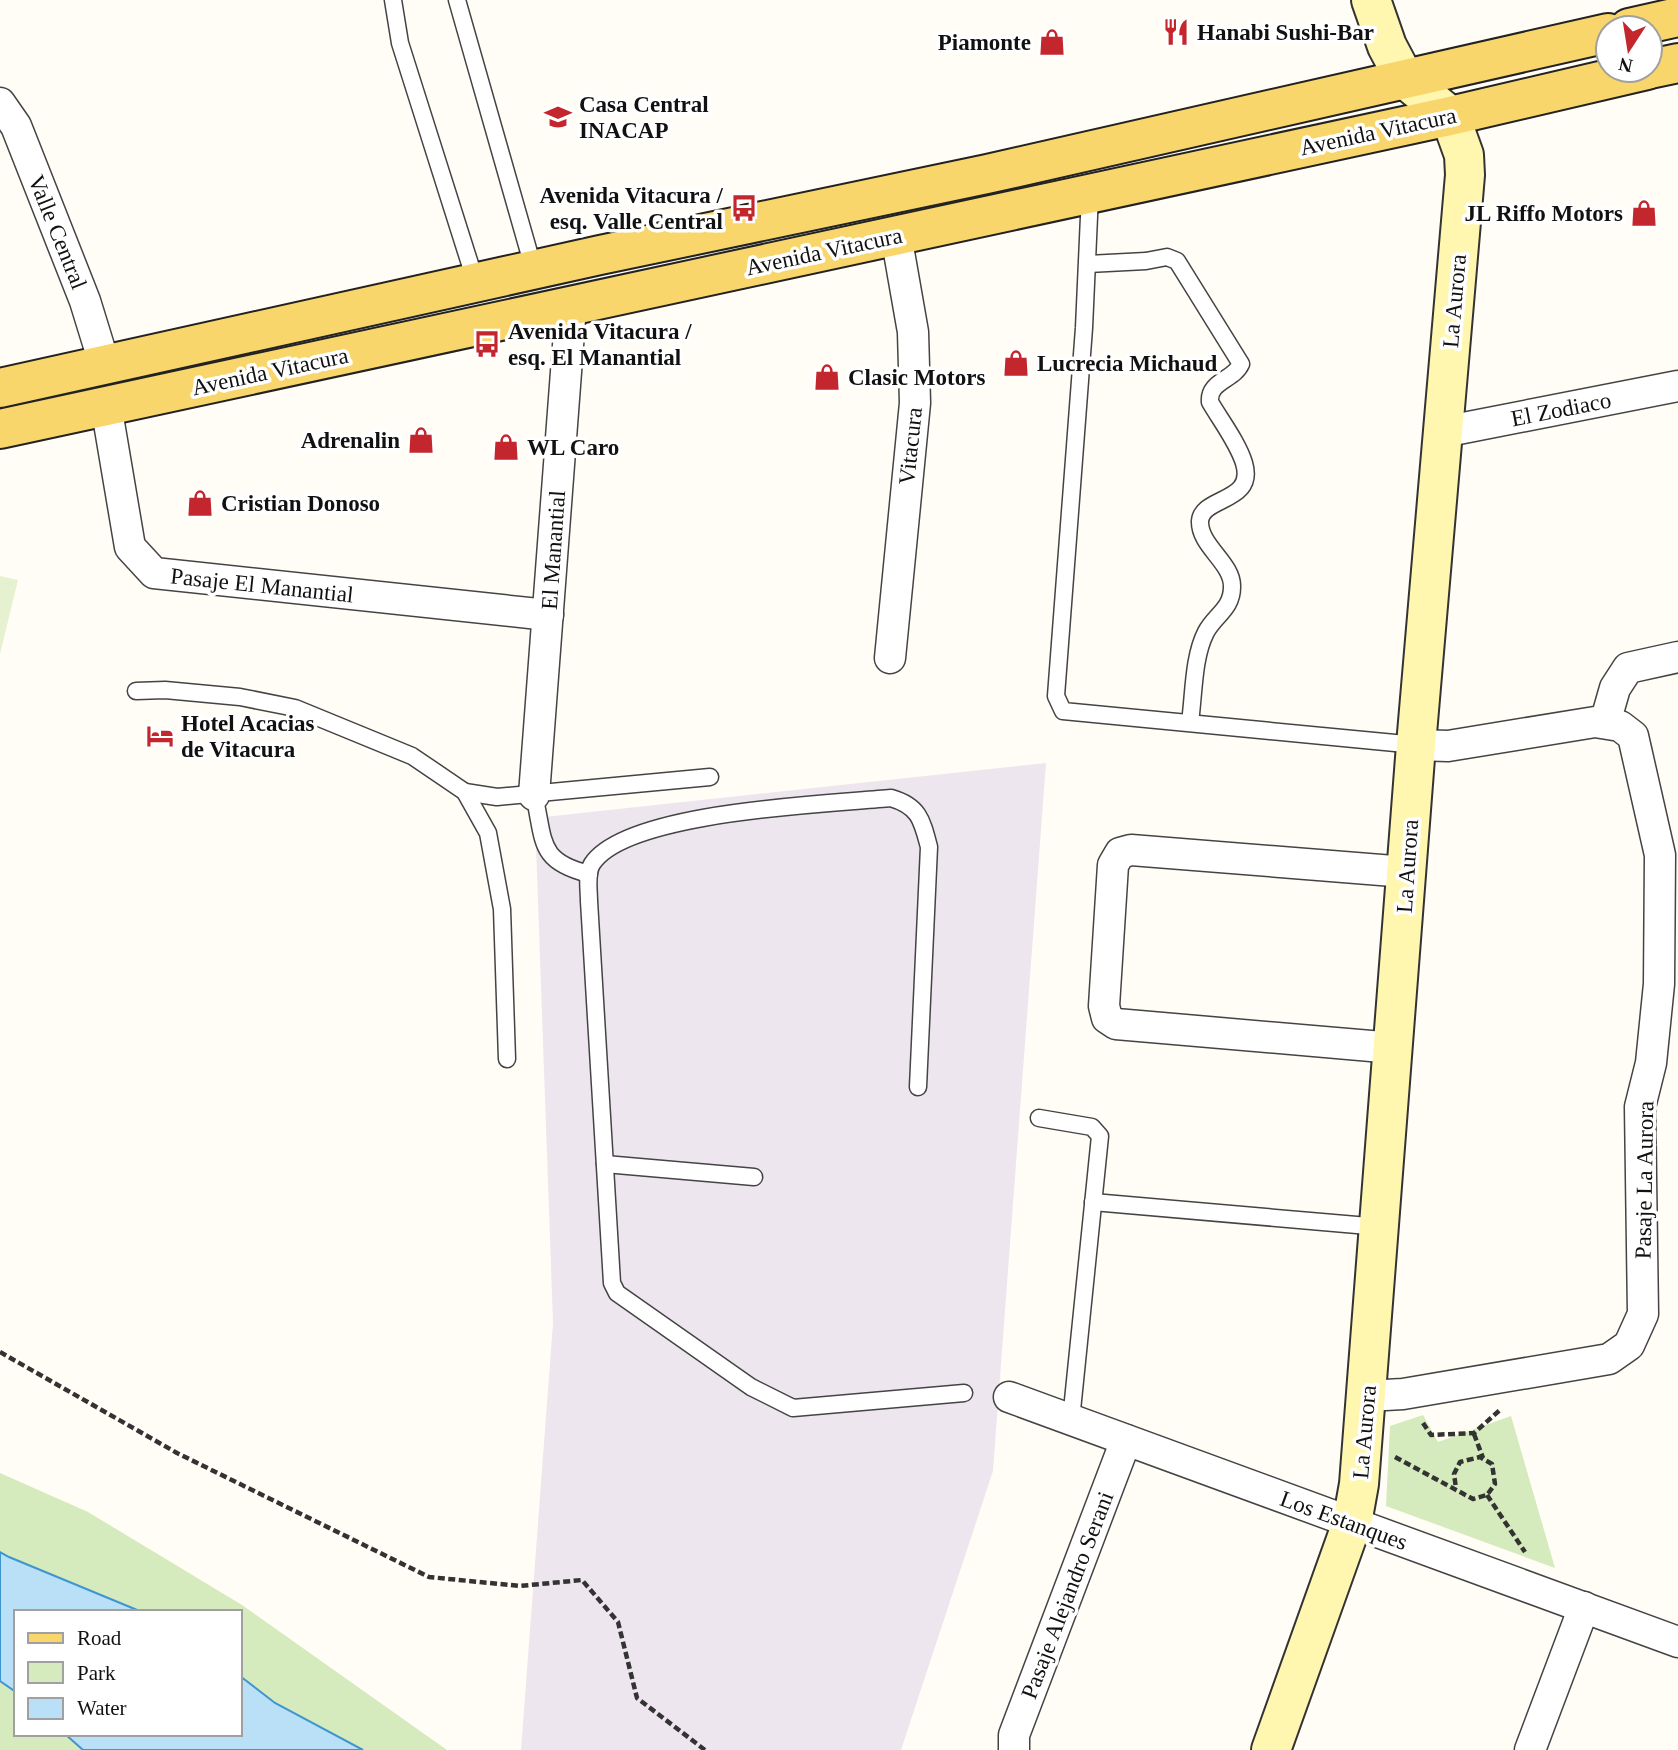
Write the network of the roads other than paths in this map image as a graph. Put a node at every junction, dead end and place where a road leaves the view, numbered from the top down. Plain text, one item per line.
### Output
1 (393, 0) edge
2 (457, 0) edge
3 (1371, 0) edge
4 (1594, 36) edge
5 (1404, 78) junction
6 (1594, 83) edge
7 (0, 103) edge
8 (1450, 116) junction
9 (1090, 194) junction
10 (896, 235) junction
11 (600, 255) junction
12 (1088, 264) junction
13 (534, 270) junction
14 (476, 283) junction
15 (571, 306) junction
16 (105, 366) junction
17 (1678, 386) edge
18 (0, 388) edge
19 (106, 405) junction
20 (0, 429) edge
21 (1443, 432) junction
22 (548, 615) junction
23 (1678, 657) edge
24 (890, 658) dead end
25 (135, 691) dead end
26 (1190, 722) junction
27 (1605, 723) junction
28 (1416, 745) junction
29 (710, 777) dead end
30 (465, 792) junction
31 (534, 795) junction
32 (1406, 872) junction
33 (589, 874) junction
34 (1394, 1048) junction
35 (507, 1059) dead end
36 (918, 1087) dead end
37 (1039, 1118) dead end
38 (605, 1164) junction
39 (754, 1177) dead end
40 (1093, 1202) junction
41 (1380, 1227) junction
42 (964, 1393) dead end
43 (1367, 1396) junction
44 (1009, 1397) dead end
45 (1070, 1420) junction
46 (1126, 1440) junction
47 (1352, 1523) junction
48 (1584, 1607) junction
49 (1678, 1642) edge
50 (1014, 1750) edge
51 (1271, 1750) edge
52 (1530, 1750) edge

1 - 14 lane
2 - 13 lane
3 - 5 street
4 - 5 main road, Avenida Vitacura
5 - 8 street
5 - 11 main road, Avenida Vitacura
6 - 8 main road, Avenida Vitacura
7 - 16 street, Valle Central
8 - 9 main road, Avenida Vitacura
8 - 21 street, La Aurora
9 - 10 main road, Avenida Vitacura
9 - 12 lane
10 - 15 main road, Avenida Vitacura
10 - 24 street, Vitacura
11 - 13 main road, Avenida Vitacura
11 - 15 main road
12 - 26 lane
12 - 26 lane
13 - 14 main road, Avenida Vitacura
14 - 16 main road, Avenida Vitacura
15 - 19 main road, Avenida Vitacura
15 - 22 street, El Manantial
16 - 18 main road, Avenida Vitacura
17 - 21 street, El Zodiaco
19 - 20 main road, Avenida Vitacura
19 - 22 street, Pasaje El Manantial
21 - 28 street, La Aurora
22 - 31 street, El Manantial
23 - 27 street
25 - 30 lane
26 - 28 lane
27 - 28 street
27 - 43 street, Pasaje La Aurora
28 - 32 street, La Aurora
29 - 31 lane
30 - 31 lane
30 - 35 lane
31 - 33 lane
32 - 34 street, La Aurora
32 - 34 street
33 - 36 lane
33 - 38 lane
34 - 41 street, La Aurora
37 - 40 lane
38 - 39 lane
38 - 42 lane
40 - 41 lane
40 - 45 lane
41 - 43 street, La Aurora
43 - 47 street, La Aurora
44 - 45 street, Los Estanques
45 - 46 street, Los Estanques
46 - 47 street, Los Estanques
46 - 50 street, Pasaje Alejandro Serani
47 - 48 street, Los Estanques
47 - 51 street, La Aurora
48 - 49 street, Los Estanques
48 - 52 street

